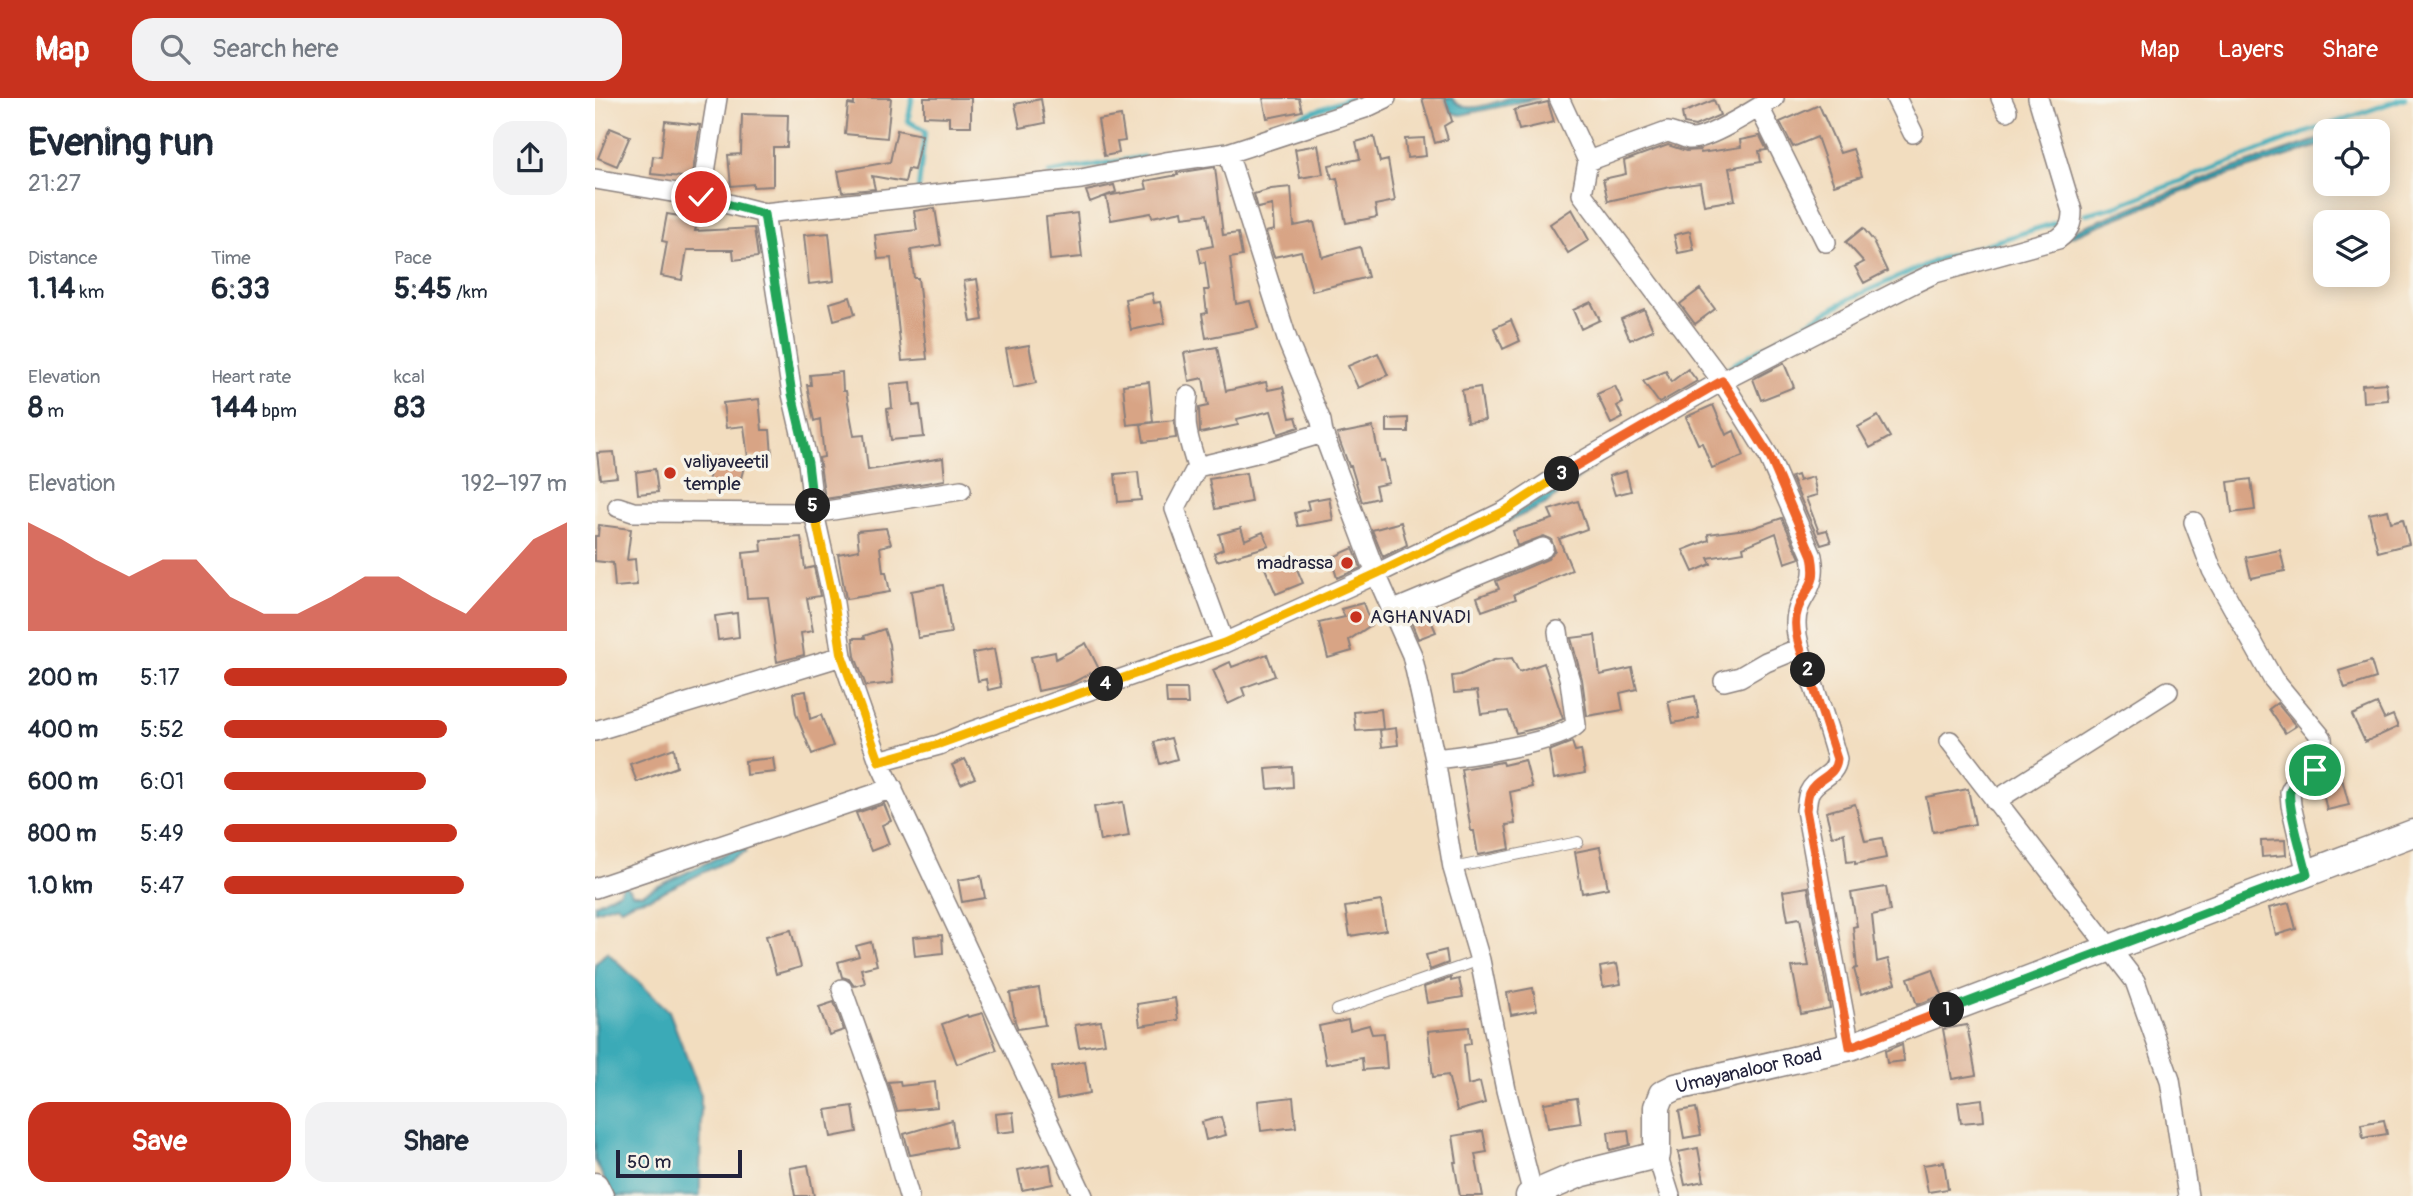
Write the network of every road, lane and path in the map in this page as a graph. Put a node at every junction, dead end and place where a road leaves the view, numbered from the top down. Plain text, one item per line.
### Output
1 (717, 98) edge
2 (1386, 98) edge
3 (1559, 98) edge
4 (1896, 98) edge
5 (2038, 98) edge
6 (1766, 102) edge
7 (1913, 133) dead end
8 (1227, 153) junction
9 (1588, 162) junction
10 (595, 179) edge
11 (701, 197) junction
12 (764, 214) junction
13 (1826, 242) dead end
14 (1722, 381) junction
15 (1188, 396) dead end
16 (1323, 433) junction
17 (1197, 467) junction
18 (961, 490) dead end
19 (618, 507) dead end
20 (814, 513) junction
21 (2194, 522) dead end
22 (1543, 548) dead end
23 (1376, 574) junction
24 (1392, 611) junction
25 (1558, 631) dead end
26 (1224, 643) junction
27 (1800, 648) junction
28 (842, 656) junction
29 (1724, 681) dead end
30 (2168, 691) dead end
31 (595, 731) edge
32 (1950, 741) dead end
33 (1435, 760) junction
34 (879, 761) junction
35 (893, 788) junction
36 (1995, 801) junction
37 (2413, 833) edge
38 (1578, 842) dead end
39 (1453, 868) junction
40 (2307, 874) junction
41 (595, 888) edge
42 (2110, 947) junction
43 (1480, 960) junction
44 (842, 989) dead end
45 (1337, 1010) dead end
46 (1850, 1047) junction
47 (1657, 1155) junction
48 (595, 1186) edge
49 (1531, 1195) edge
50 (600, 1196) edge
51 (909, 1196) edge
52 (1083, 1196) edge
53 (1670, 1196) edge
54 (2188, 1196) edge

1 - 11 street
2 - 8 street
3 - 9 street
4 - 7 street
5 - 14 street
6 - 9 street
6 - 13 street
8 - 12 street
8 - 16 street
9 - 14 street
10 - 11 street
11 - 12 street
12 - 20 street
14 - 23 street
14 - 27 street
15 - 17 street
16 - 17 street
16 - 23 street
17 - 26 street
18 - 20 street
19 - 20 street
20 - 28 street
21 - 40 street
22 - 24 street
23 - 24 street
23 - 26 street
24 - 33 street
25 - 33 street
26 - 34 street
27 - 29 street
27 - 46 street
28 - 31 street
28 - 34 street
30 - 36 street
32 - 36 street
33 - 39 street
34 - 35 street
35 - 41 street
35 - 52 street
36 - 42 street
37 - 40 main road, Umayanaloor Road
38 - 39 lane
39 - 43 street
40 - 42 main road, Umayanaloor Road
42 - 46 main road, Umayanaloor Road
42 - 54 street
43 - 45 lane
43 - 49 street
44 - 51 street
46 - 47 main road, Umayanaloor Road
47 - 49 main road
47 - 53 street
48 - 50 main road

